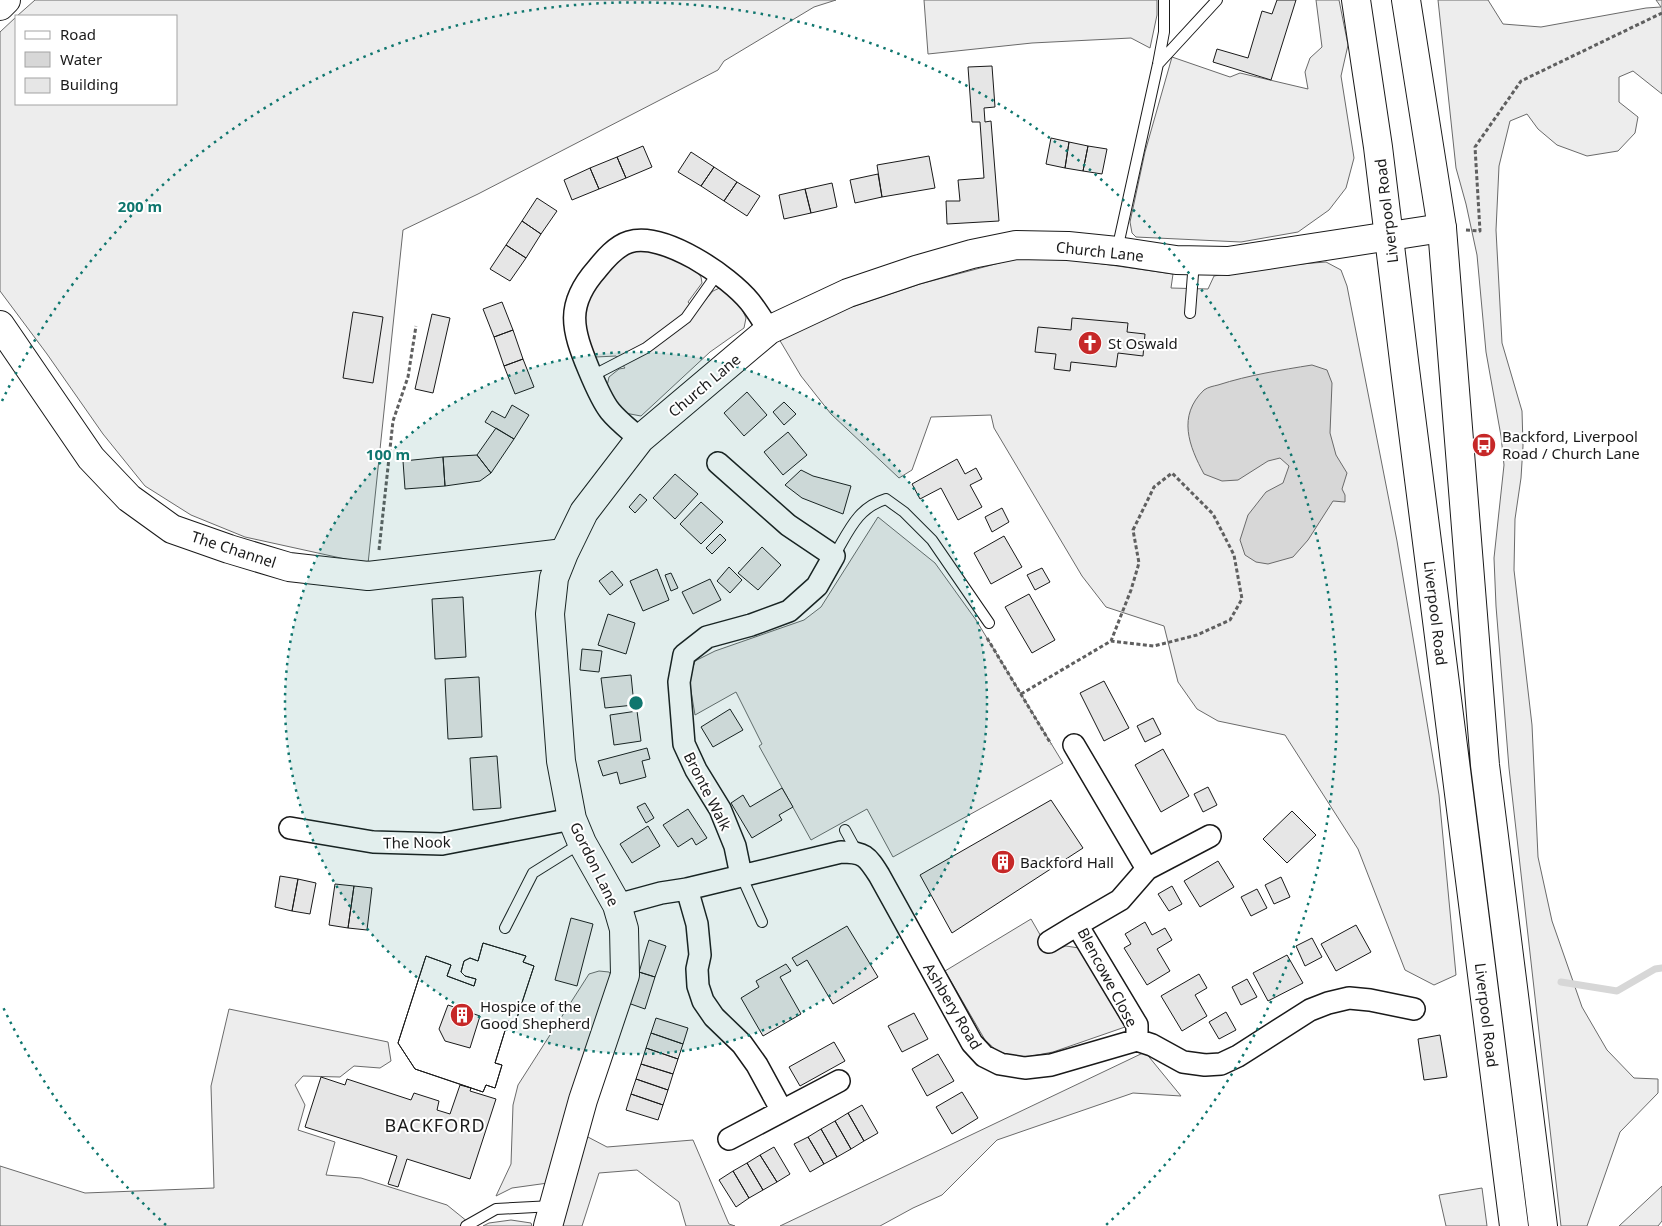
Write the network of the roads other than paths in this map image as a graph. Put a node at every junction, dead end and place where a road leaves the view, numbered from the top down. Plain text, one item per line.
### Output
1 (6, 0) edge
2 (1164, 0) edge
3 (1217, 0) edge
4 (1356, 0) edge
5 (1406, 0) edge
6 (0, 6) edge
7 (1158, 64) junction
8 (1442, 228) junction
9 (1389, 236) junction
10 (1116, 251) junction
11 (1194, 260) junction
12 (718, 273) junction
13 (1190, 313) dead end
14 (0, 325) edge
15 (769, 330) junction
16 (592, 376) junction
17 (640, 439) junction
18 (718, 463) dead end
19 (564, 553) junction
20 (834, 556) junction
21 (989, 623) dead end
22 (1065, 748) road end
23 (290, 828) dead end
24 (845, 830) dead end
25 (577, 831) junction
26 (1210, 836) dead end
27 (857, 852) junction
28 (1147, 869) junction
29 (741, 876) junction
30 (687, 889) junction
31 (617, 905) junction
32 (762, 922) dead end
33 (1077, 925) junction
34 (505, 928) dead end
35 (1048, 942) dead end
36 (1414, 1010) dead end
37 (1137, 1040) junction
38 (839, 1081) dead end
39 (782, 1111) junction
40 (729, 1139) dead end
41 (551, 1216) edge
42 (466, 1226) edge
43 (1514, 1226) edge
44 (1543, 1226) edge

1 - 6 main road
2 - 7 lane
3 - 7 lane
4 - 9 main road, Liverpool Road
5 - 8 main road, Liverpool Road
7 - 10 lane
8 - 9 main road, Church Lane
8 - 44 main road, Liverpool Road
9 - 11 main road, Church Lane
9 - 43 main road, Liverpool Road
10 - 11 main road, Church Lane
10 - 15 main road, Church Lane
11 - 13 lane
12 - 15 street
12 - 16 lane
12 - 16 street
14 - 19 main road, The Channel
15 - 17 main road, Church Lane
16 - 17 street
17 - 19 main road, Church Lane
18 - 20 street
19 - 25 main road, Gordon Lane
20 - 21 lane
20 - 29 street, Bronte Walk
22 - 28 street
23 - 25 street, The Nook
24 - 27 lane
25 - 31 main road, Gordon Lane
25 - 34 lane
26 - 28 street, Blencowe Close
27 - 29 street
27 - 37 street, Ashbery Road
28 - 33 street, Blencowe Close
29 - 30 street
29 - 32 lane
30 - 31 street
30 - 39 street
31 - 41 main road, Gordon Lane
33 - 35 street
33 - 37 street, Blencowe Close
36 - 37 street
38 - 39 street
39 - 40 street
41 - 42 lane

